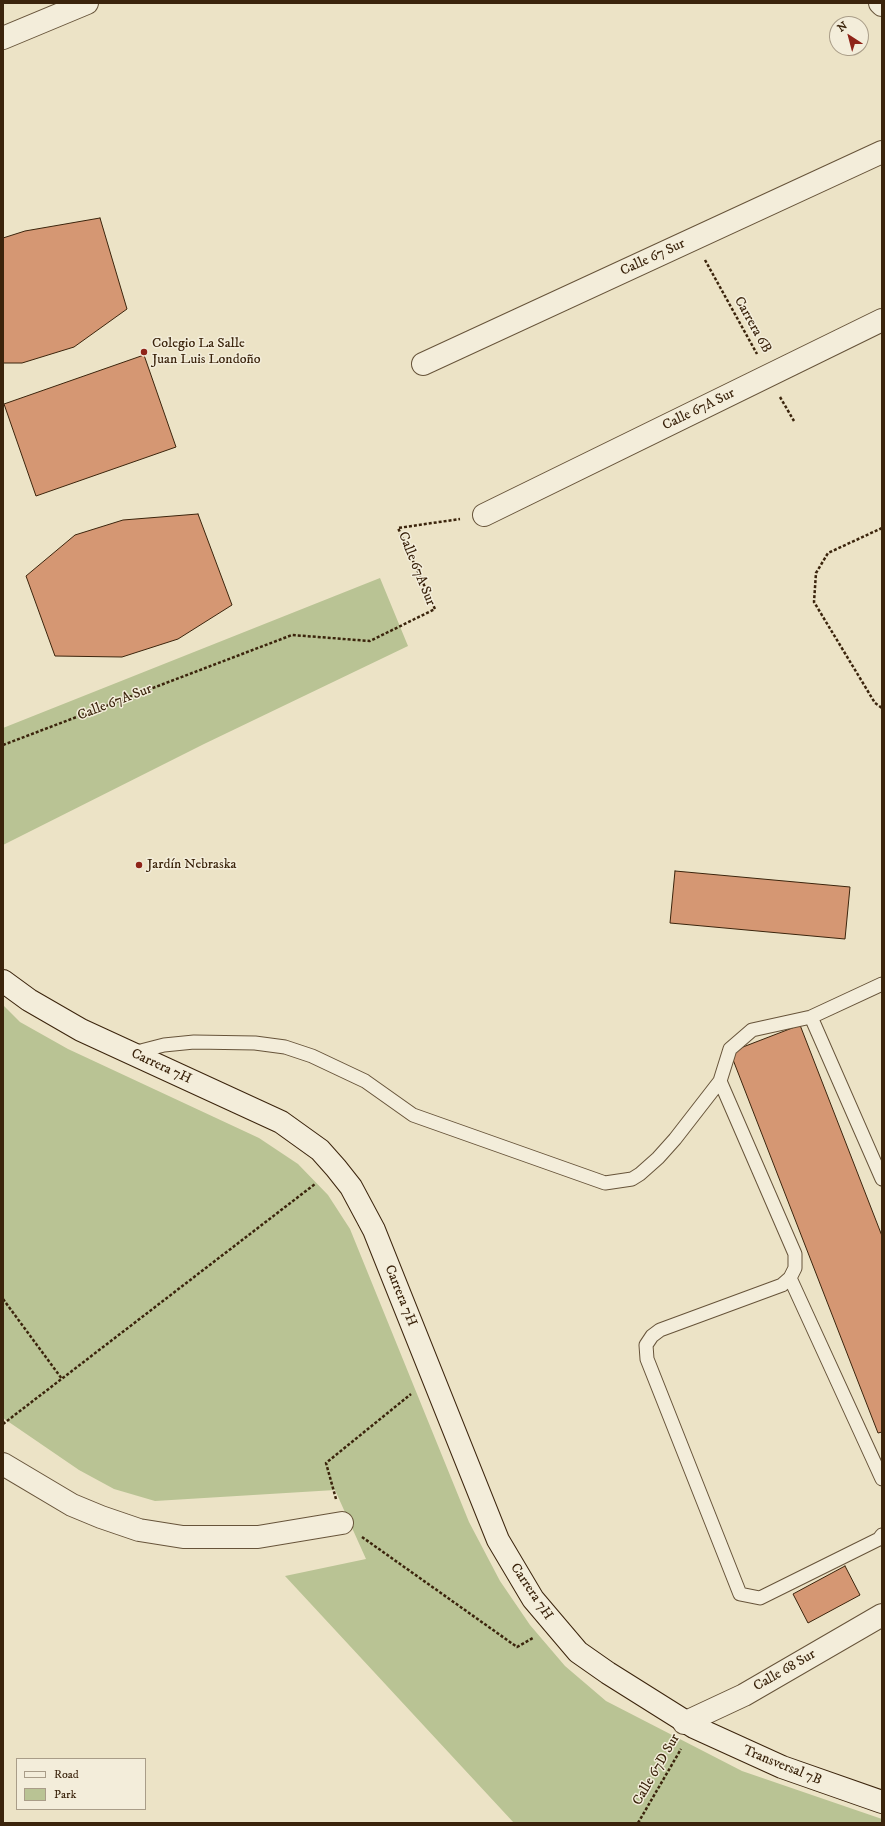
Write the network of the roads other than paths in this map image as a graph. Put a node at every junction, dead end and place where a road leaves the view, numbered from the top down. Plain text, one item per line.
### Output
1 (86, 3) edge
2 (3, 38) edge
3 (882, 152) edge
4 (882, 320) edge
5 (423, 364) dead end
6 (484, 515) road end
7 (3, 981) edge
8 (882, 984) edge
9 (811, 1017) junction
10 (133, 1053) junction
11 (720, 1081) junction
12 (882, 1179) edge
13 (790, 1278) junction
14 (878, 1462) edge
15 (3, 1464) edge
16 (882, 1479) edge
17 (342, 1523) road end
18 (882, 1535) edge
19 (882, 1615) edge
20 (689, 1725) junction
21 (882, 1802) edge

1 - 2 street
3 - 5 street, Calle 67 Sur
4 - 6 street, Calle 67A Sur
7 - 10 street, Carrera 7H
8 - 9 lane
9 - 11 lane
9 - 12 lane
10 - 11 lane
10 - 20 street, Carrera 7H
11 - 13 lane
13 - 14 lane
13 - 18 lane
14 - 16 lane
15 - 17 street
19 - 20 street, Calle 68 Sur
20 - 21 street, Transversal 7B

